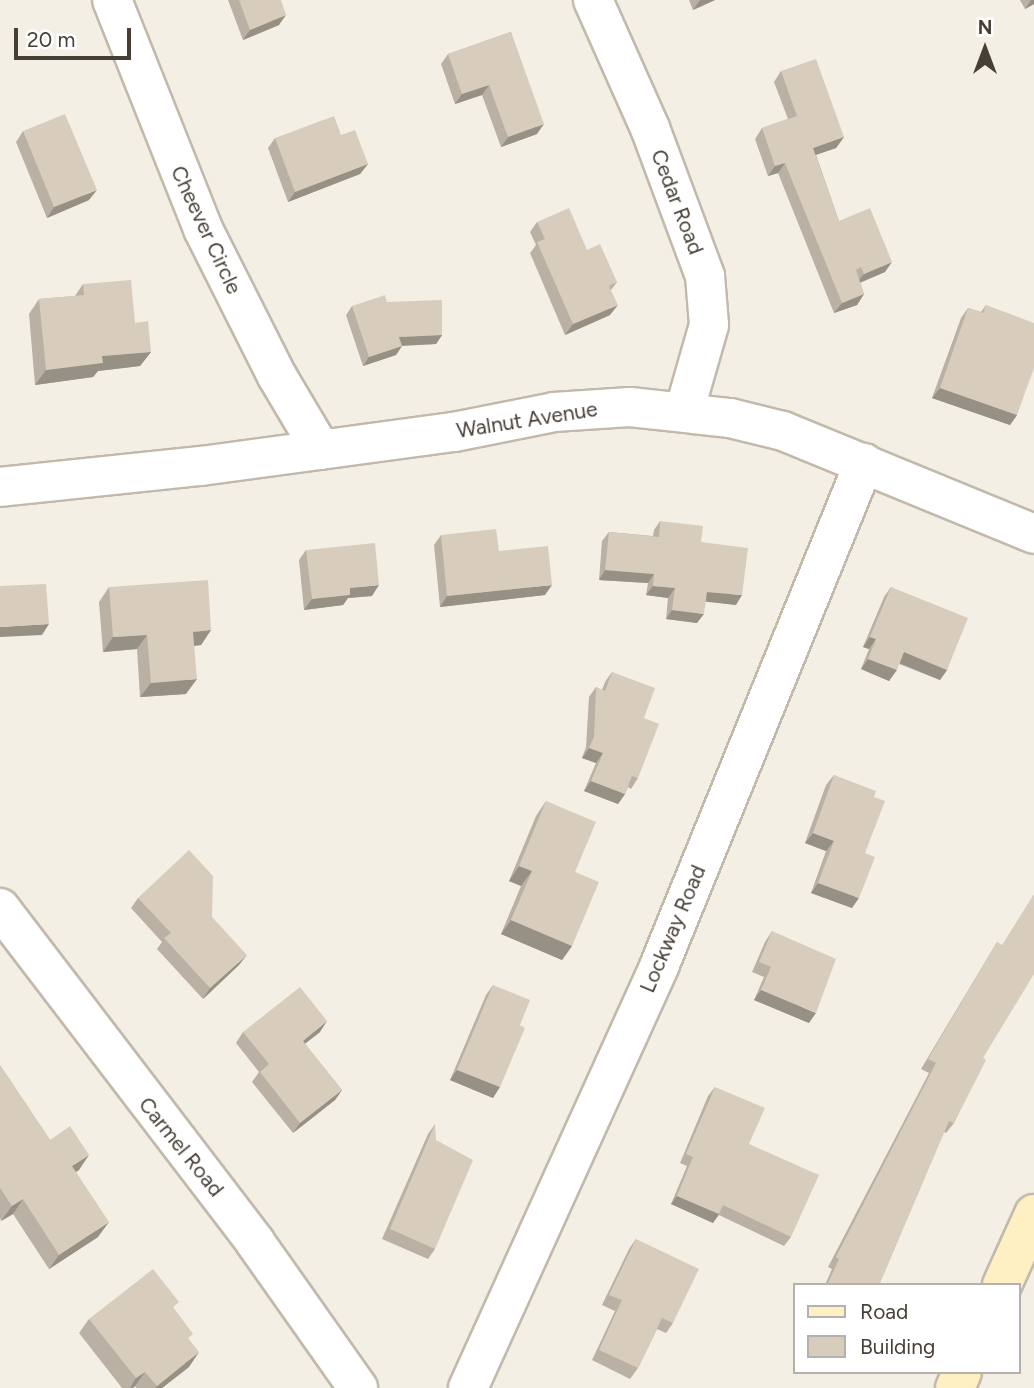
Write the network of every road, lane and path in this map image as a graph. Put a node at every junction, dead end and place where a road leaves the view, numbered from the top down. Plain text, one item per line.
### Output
1 (112, 0) edge
2 (593, 0) edge
3 (684, 412) junction
4 (321, 450) junction
5 (864, 463) junction
6 (0, 487) edge
7 (1034, 534) edge
8 (0, 908) edge
9 (1034, 1213) edge
10 (1003, 1283) edge
11 (358, 1388) edge
12 (468, 1388) edge

1 - 4 street, Cheever Circle
2 - 3 street, Cedar Road
3 - 4 street, Walnut Avenue
3 - 5 street, Walnut Avenue
4 - 6 street, Walnut Avenue
5 - 7 street, Walnut Avenue
5 - 12 street, Lockway Road
8 - 11 street, Carmel Road
9 - 10 main road

